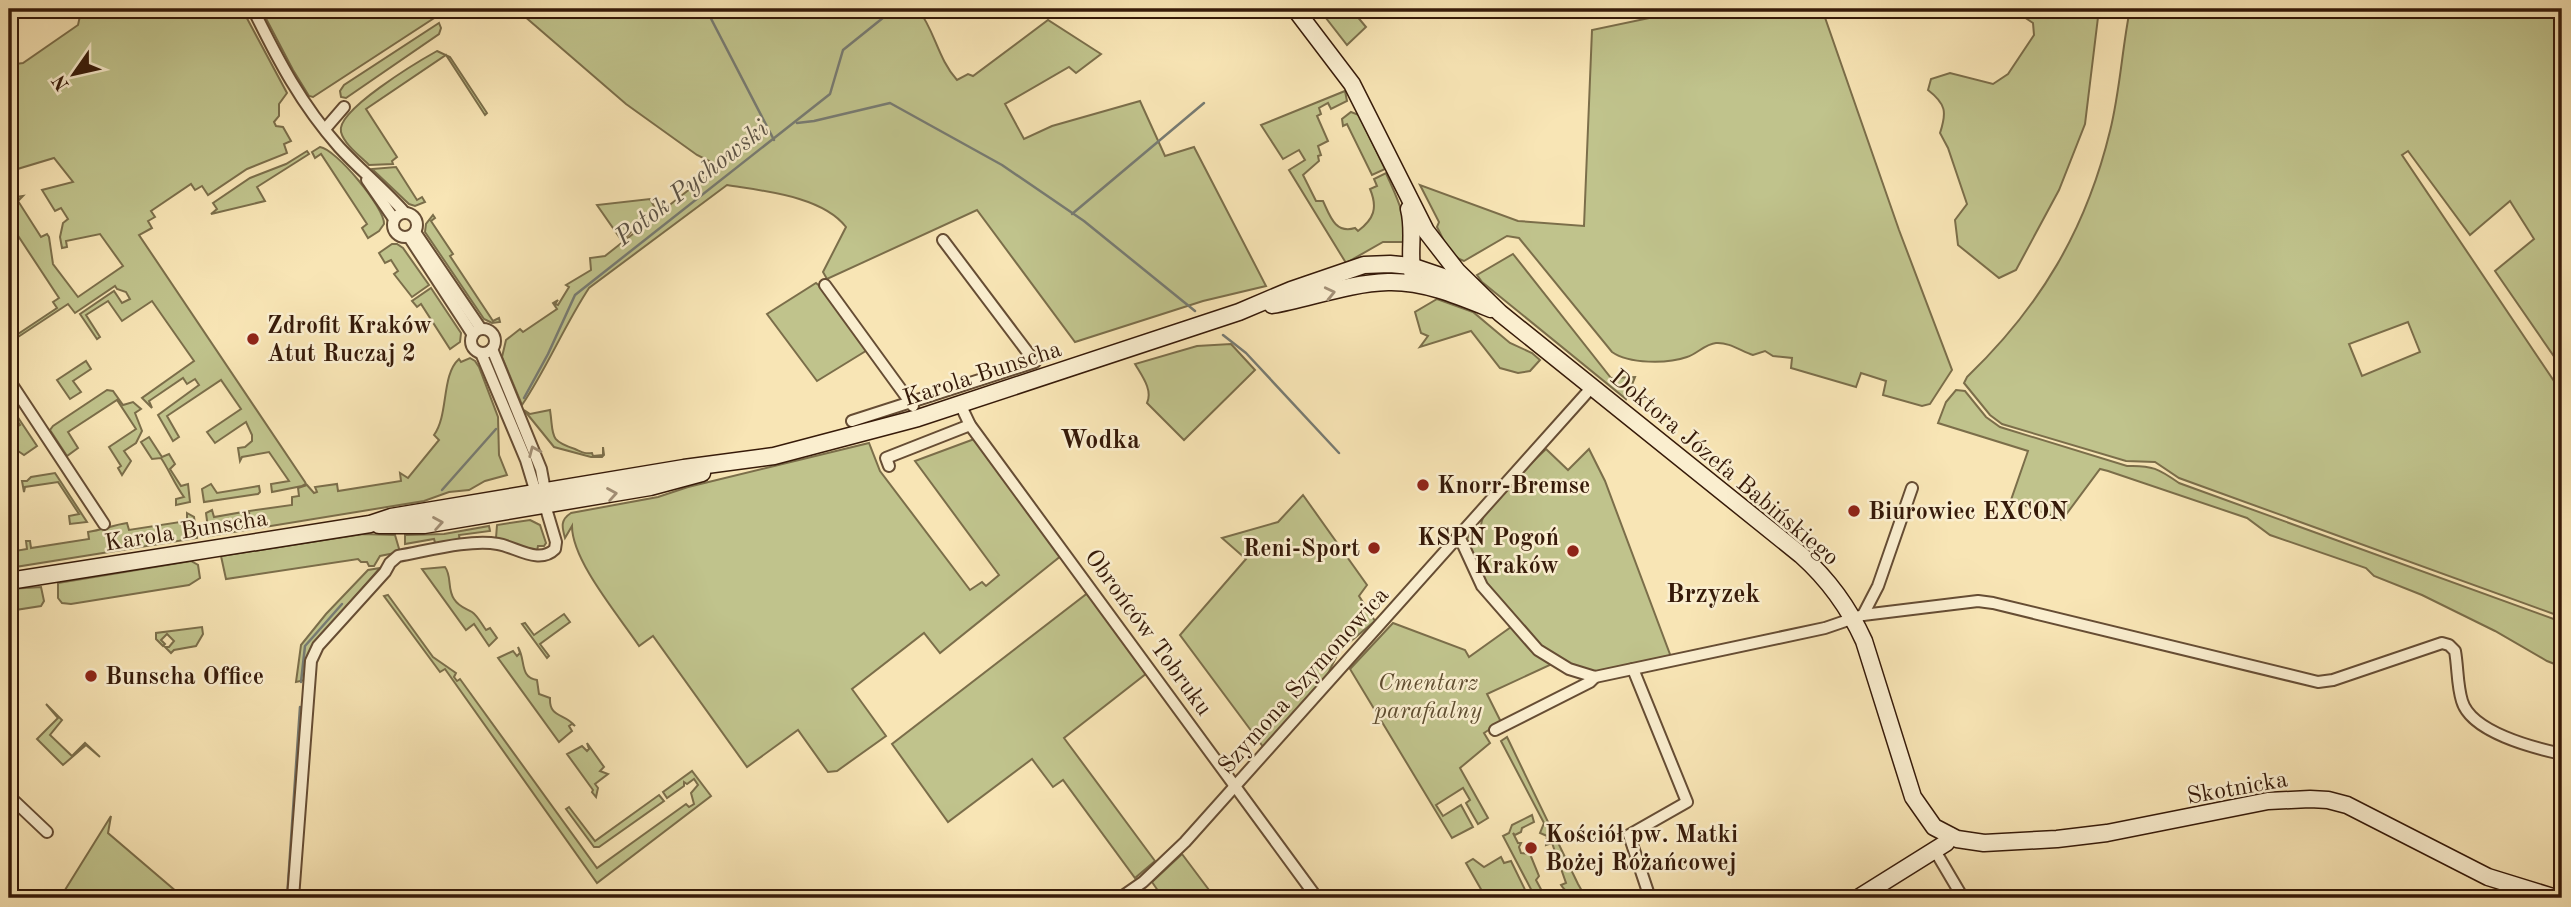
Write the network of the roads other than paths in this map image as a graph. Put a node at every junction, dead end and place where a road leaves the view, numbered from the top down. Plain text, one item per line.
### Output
1 (253, 9) edge
2 (1295, 9) edge
3 (344, 107) dead end
4 (325, 129) junction
5 (359, 169) junction
6 (1406, 196) junction
7 (405, 213) junction
8 (394, 219) junction
9 (1426, 231) junction
10 (412, 235) junction
11 (943, 240) dead end
12 (1415, 273) junction
13 (825, 285) dead end
14 (1475, 290) junction
15 (1500, 313) junction
16 (477, 332) junction
17 (492, 349) junction
18 (481, 353) junction
19 (9, 380) edge
20 (1592, 387) junction
21 (911, 402) junction
22 (960, 404) junction
23 (918, 418) junction
24 (852, 421) dead end
25 (970, 425) junction
26 (889, 466) dead end
27 (1912, 488) dead end
28 (543, 496) junction
29 (104, 524) dead end
30 (1459, 536) junction
31 (9, 581) edge
32 (1858, 617) junction
33 (1633, 668) junction
34 (1595, 677) junction
35 (1495, 730) dead end
36 (2562, 754) edge
37 (1236, 787) junction
38 (9, 796) edge
39 (47, 832) dead end
40 (1939, 840) junction
41 (293, 898) edge
42 (1120, 898) edge
43 (1317, 898) edge
44 (1650, 898) edge
45 (1858, 898) edge
46 (1963, 898) edge
47 (2556, 898) edge

1 - 4 street
2 - 6 main road, Doktora Józefa Babińskiego
3 - 4 street
4 - 5 street
5 - 7 street
5 - 8 street
6 - 9 main road, Doktora Józefa Babińskiego
6 - 12 main road, Doktora Józefa Babińskiego
7 - 8 street
7 - 10 street
8 - 10 street
9 - 12 main road
9 - 14 main road, Doktora Józefa Babińskiego
10 - 16 street
11 - 21 street
12 - 14 main road, Karola Bunscha
12 - 15 main road, Doktora Józefa Babińskiego
12 - 22 main road, Karola Bunscha
13 - 21 street
14 - 15 main road, Doktora Józefa Babińskiego
15 - 20 main road, Doktora Józefa Babińskiego
16 - 17 street
16 - 18 street
17 - 18 street
28 -> 17 street
18 - 28 street
19 - 29 street
20 - 30 street, Szymona Szymonowica
20 - 32 main road, Doktora Józefa Babińskiego
21 - 23 street
21 - 24 street
22 - 23 main road, Karola Bunscha
22 - 25 street, Obrońców Tobruku
23 - 28 main road, Karola Bunscha
25 - 26 street
25 - 37 street, Obrońców Tobruku
27 - 32 street
28 - 31 main road, Karola Bunscha
28 - 41 street
30 - 34 street
30 - 37 street, Szymona Szymonowica
32 - 33 street
32 - 36 street
32 - 40 main road, Doktora Józefa Babińskiego
33 - 34 street
33 - 44 street
34 - 35 street
37 - 42 street, Szymona Szymonowica
37 - 43 street, Obrońców Tobruku
38 - 39 street
40 - 45 main road
40 - 46 street
40 - 47 main road, Skotnicka

